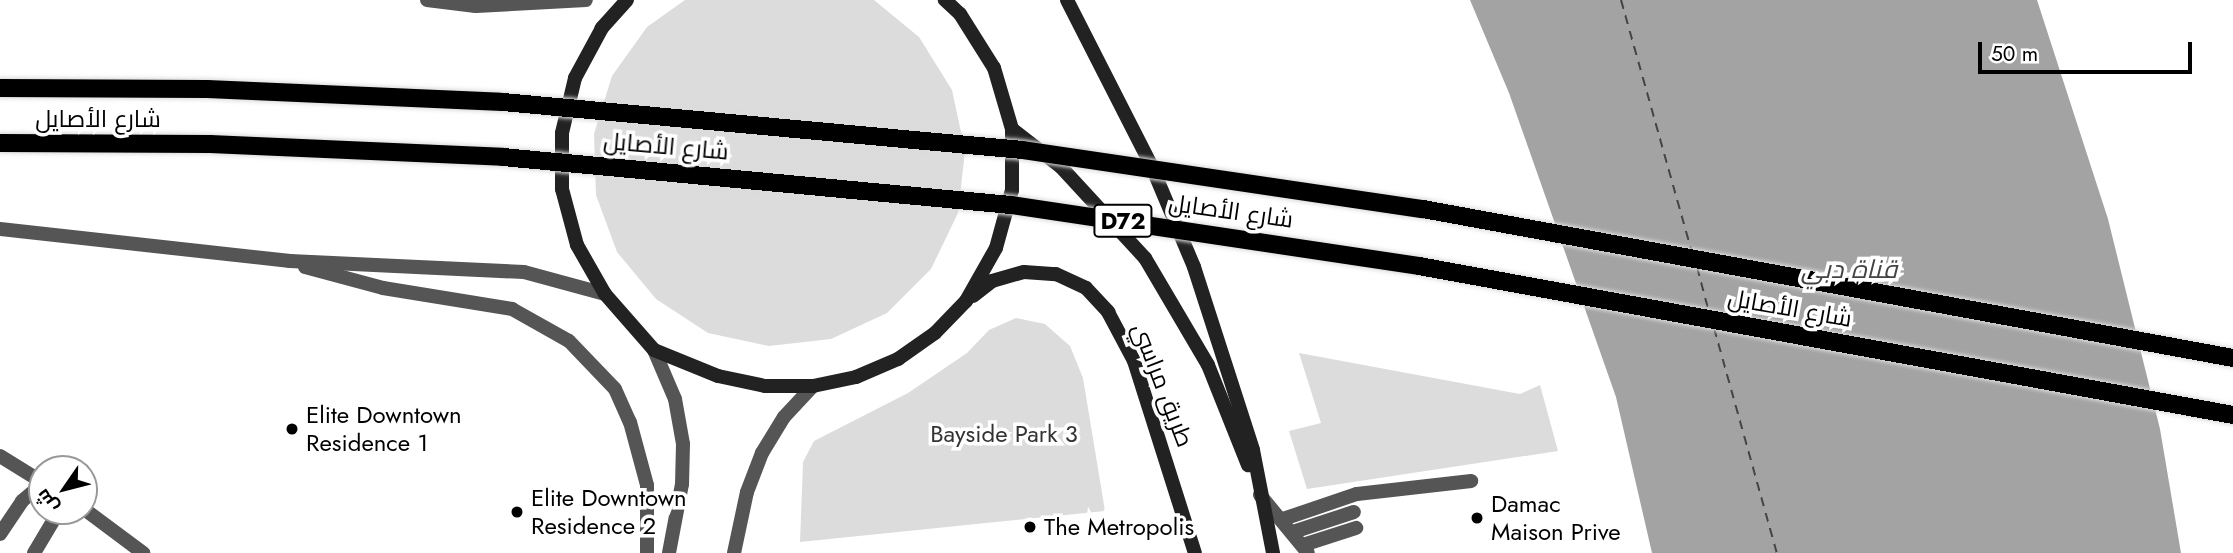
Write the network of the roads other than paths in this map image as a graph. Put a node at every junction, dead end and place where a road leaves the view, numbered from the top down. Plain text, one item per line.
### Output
1 (427, 0) edge
2 (586, 0) edge
3 (627, 0) edge
4 (945, 0) edge
5 (1067, 0) edge
6 (473, 3) edge
7 (0, 89) edge
8 (1012, 129) junction
9 (0, 143) edge
10 (0, 229) edge
11 (290, 261) junction
12 (605, 294) junction
13 (966, 300) junction
14 (654, 350) junction
15 (2233, 358) edge
16 (813, 386) junction
17 (2233, 415) edge
18 (0, 456) edge
19 (28, 474) edge
20 (1471, 481) dead end
21 (1260, 495) junction
22 (28, 496) edge
23 (1354, 512) dead end
24 (98, 519) edge
25 (1283, 519) junction
26 (51, 525) edge
27 (1356, 528) dead end
28 (1293, 532) junction
29 (0, 534) edge
30 (1306, 549) edge
31 (34, 553) edge
32 (143, 553) edge
33 (647, 553) edge
34 (669, 553) edge
35 (734, 553) edge
36 (1195, 553) edge
37 (1273, 553) edge

1 - 6 street
2 - 6 street
3 - 12 main road
4 - 8 main road
5 - 21 main road
7 - 15 main road, شارع الأصايل / D72, bridge
8 - 13 main road
8 - 21 main road
9 - 17 main road, شارع الأصايل / D72, bridge
10 - 11 street
11 - 12 street
11 - 33 street
12 - 14 main road
13 - 16 main road
13 - 36 main road, طريق مراسي
14 - 16 main road
14 - 34 street
16 - 35 street
18 - 19 street
20 - 25 street
21 - 25 street
21 - 37 main road
22 - 29 street
23 - 28 street
24 - 32 street
25 - 28 street
26 - 31 street
27 - 30 street
28 - 30 street

